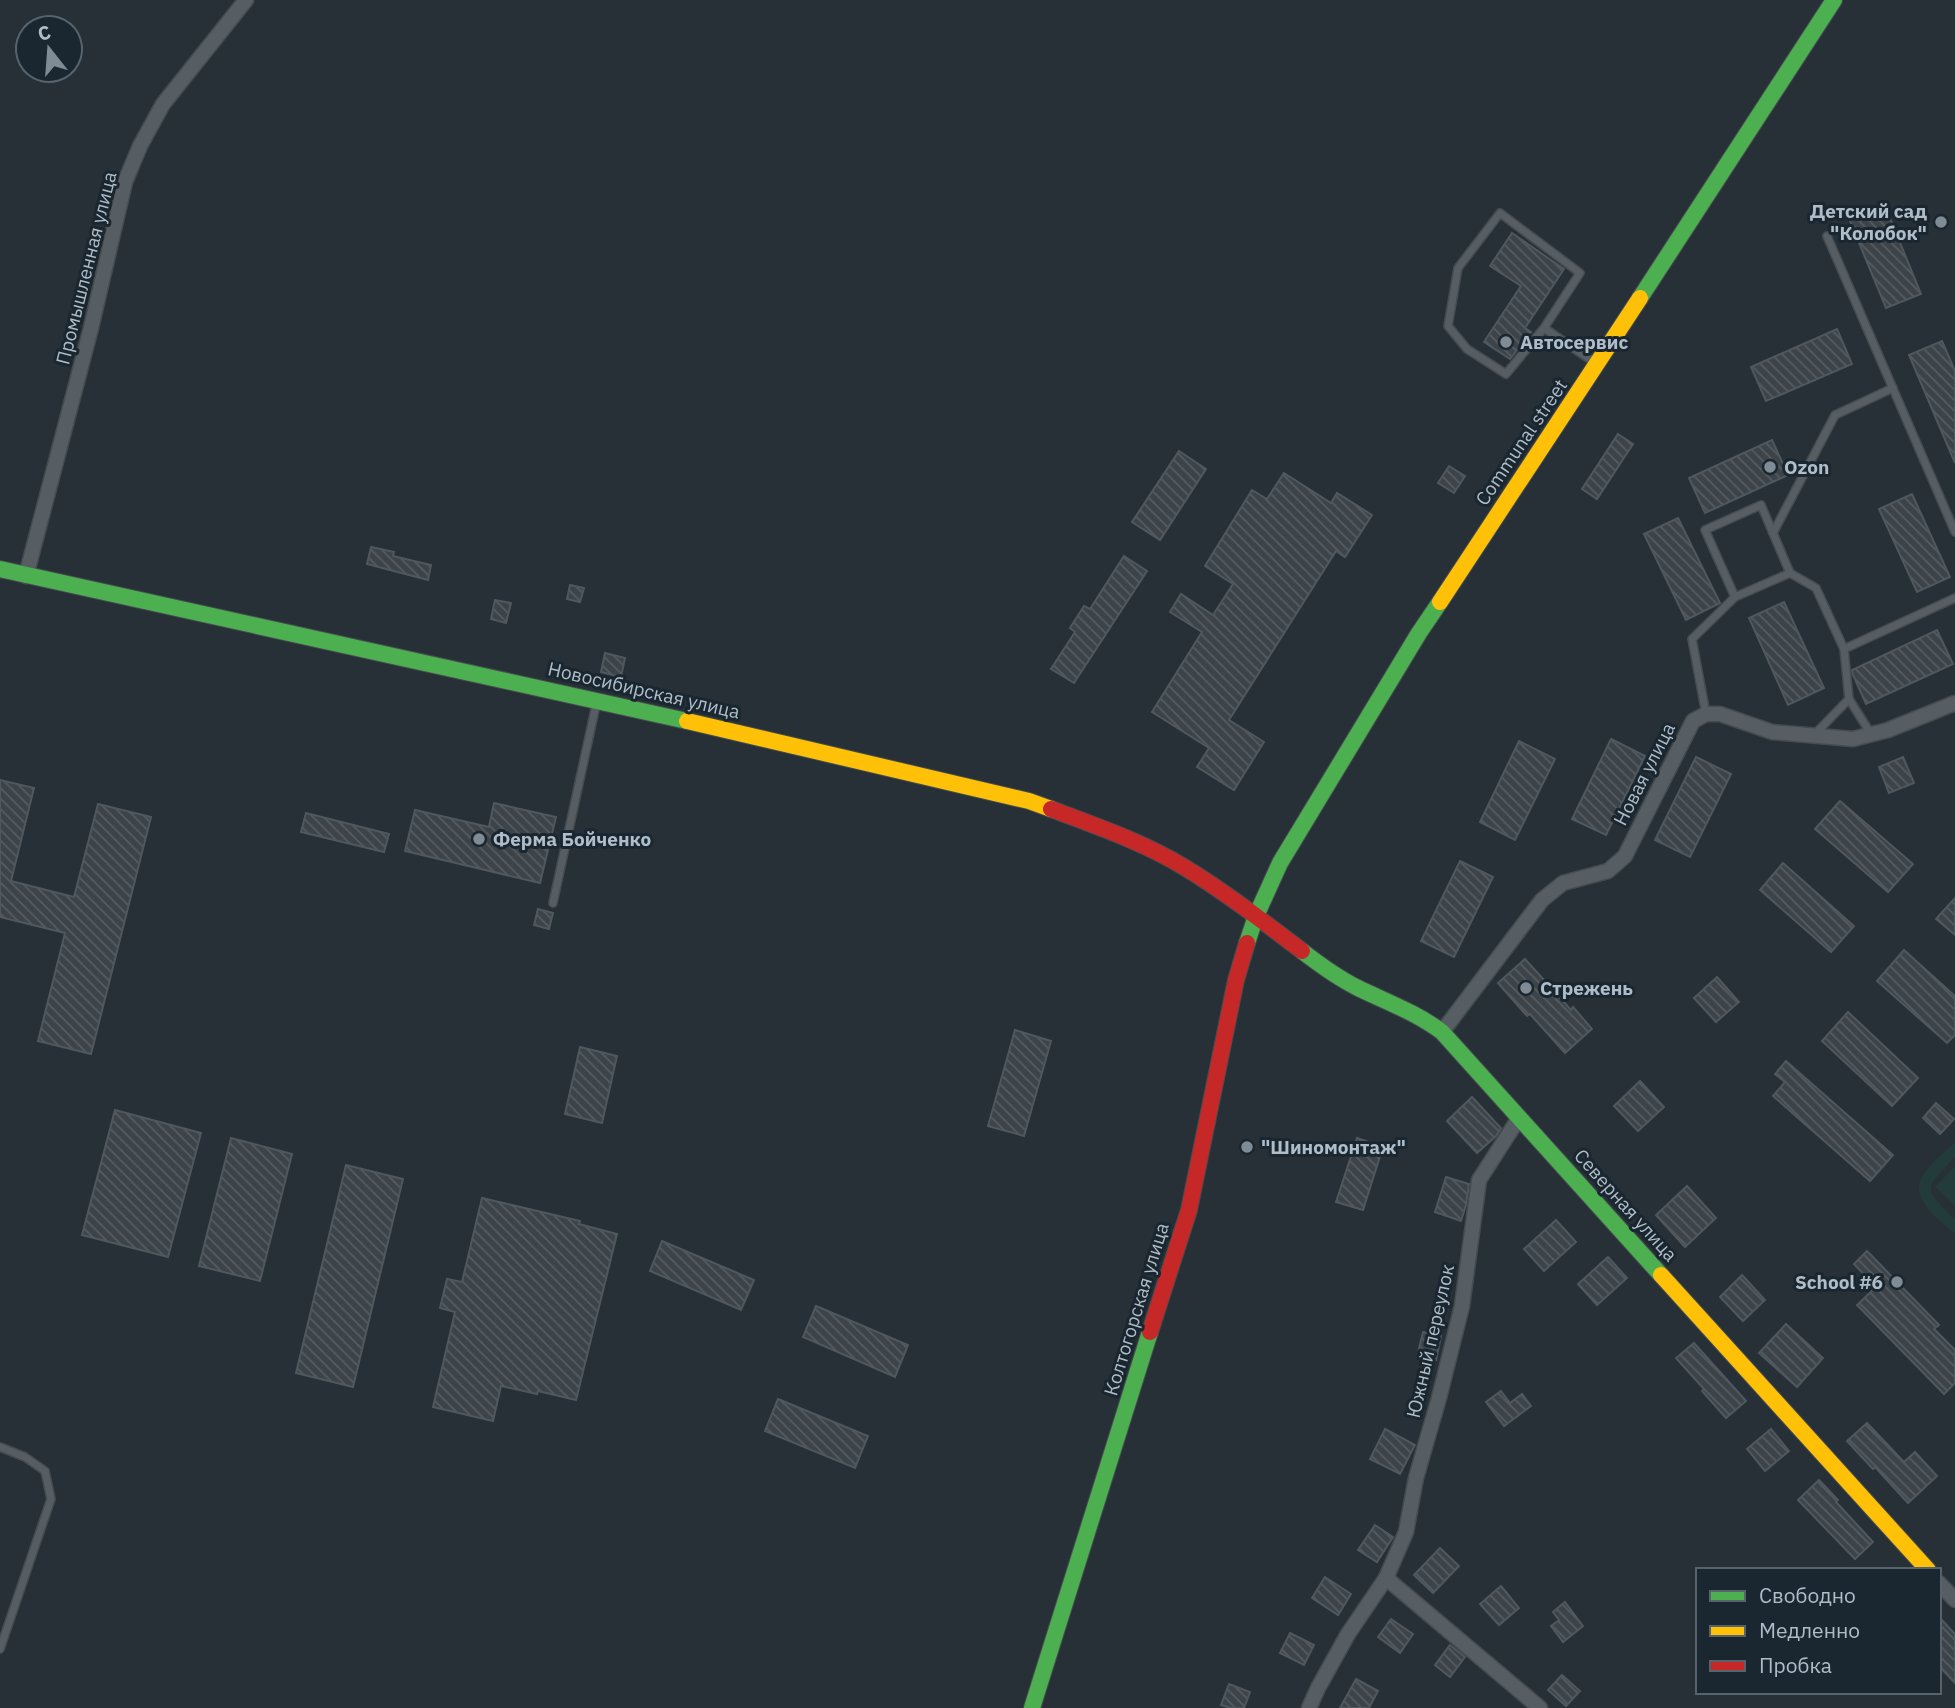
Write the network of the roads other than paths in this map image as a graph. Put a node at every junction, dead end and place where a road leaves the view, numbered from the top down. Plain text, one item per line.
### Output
1 (246, 0) edge
2 (1834, 0) edge
3 (1827, 236) dead end
4 (1544, 328) junction
5 (1598, 365) junction
6 (1893, 388) junction
7 (1955, 532) edge
8 (1773, 533) junction
9 (0, 569) edge
10 (1790, 573) junction
11 (26, 576) junction
12 (1735, 597) junction
13 (1955, 598) edge
14 (1844, 649) junction
15 (1849, 699) junction
16 (597, 701) junction
17 (1955, 703) edge
18 (1706, 714) junction
19 (1872, 734) junction
20 (1813, 736) junction
21 (553, 903) dead end
22 (1256, 916) junction
23 (1442, 1032) junction
24 (1519, 1118) junction
25 (0, 1447) edge
26 (1926, 1568) edge
27 (1386, 1578) junction
28 (1941, 1585) edge
29 (1955, 1600) edge
30 (0, 1649) edge
31 (1032, 1708) edge
32 (1309, 1708) edge
33 (1540, 1708) edge

1 - 11 street, Промышленная улица
2 - 5 street, Communal street
3 - 6 lane
4 - 4 lane
4 - 5 lane
5 - 22 street, Communal street
6 - 7 lane
6 - 8 lane
8 - 10 lane
8 - 12 lane
9 - 11 street, Новосибирская улица
10 - 12 lane
10 - 14 lane
11 - 16 street, Новосибирская улица
12 - 18 lane
13 - 14 lane
14 - 15 lane
15 - 19 lane
15 - 20 lane
16 - 21 lane
16 - 22 street, Новосибирская улица
17 - 19 street
18 - 20 street
18 - 23 street, Новая улица
19 - 20 street
22 - 23 street, Северная улица
22 - 31 street, Колтогорская улица
23 - 24 street, Северная улица
24 - 26 street, Северная улица
24 - 27 street, Южный переулок
25 - 30 lane
27 - 32 street, Южный переулок
27 - 33 street
28 - 29 street

